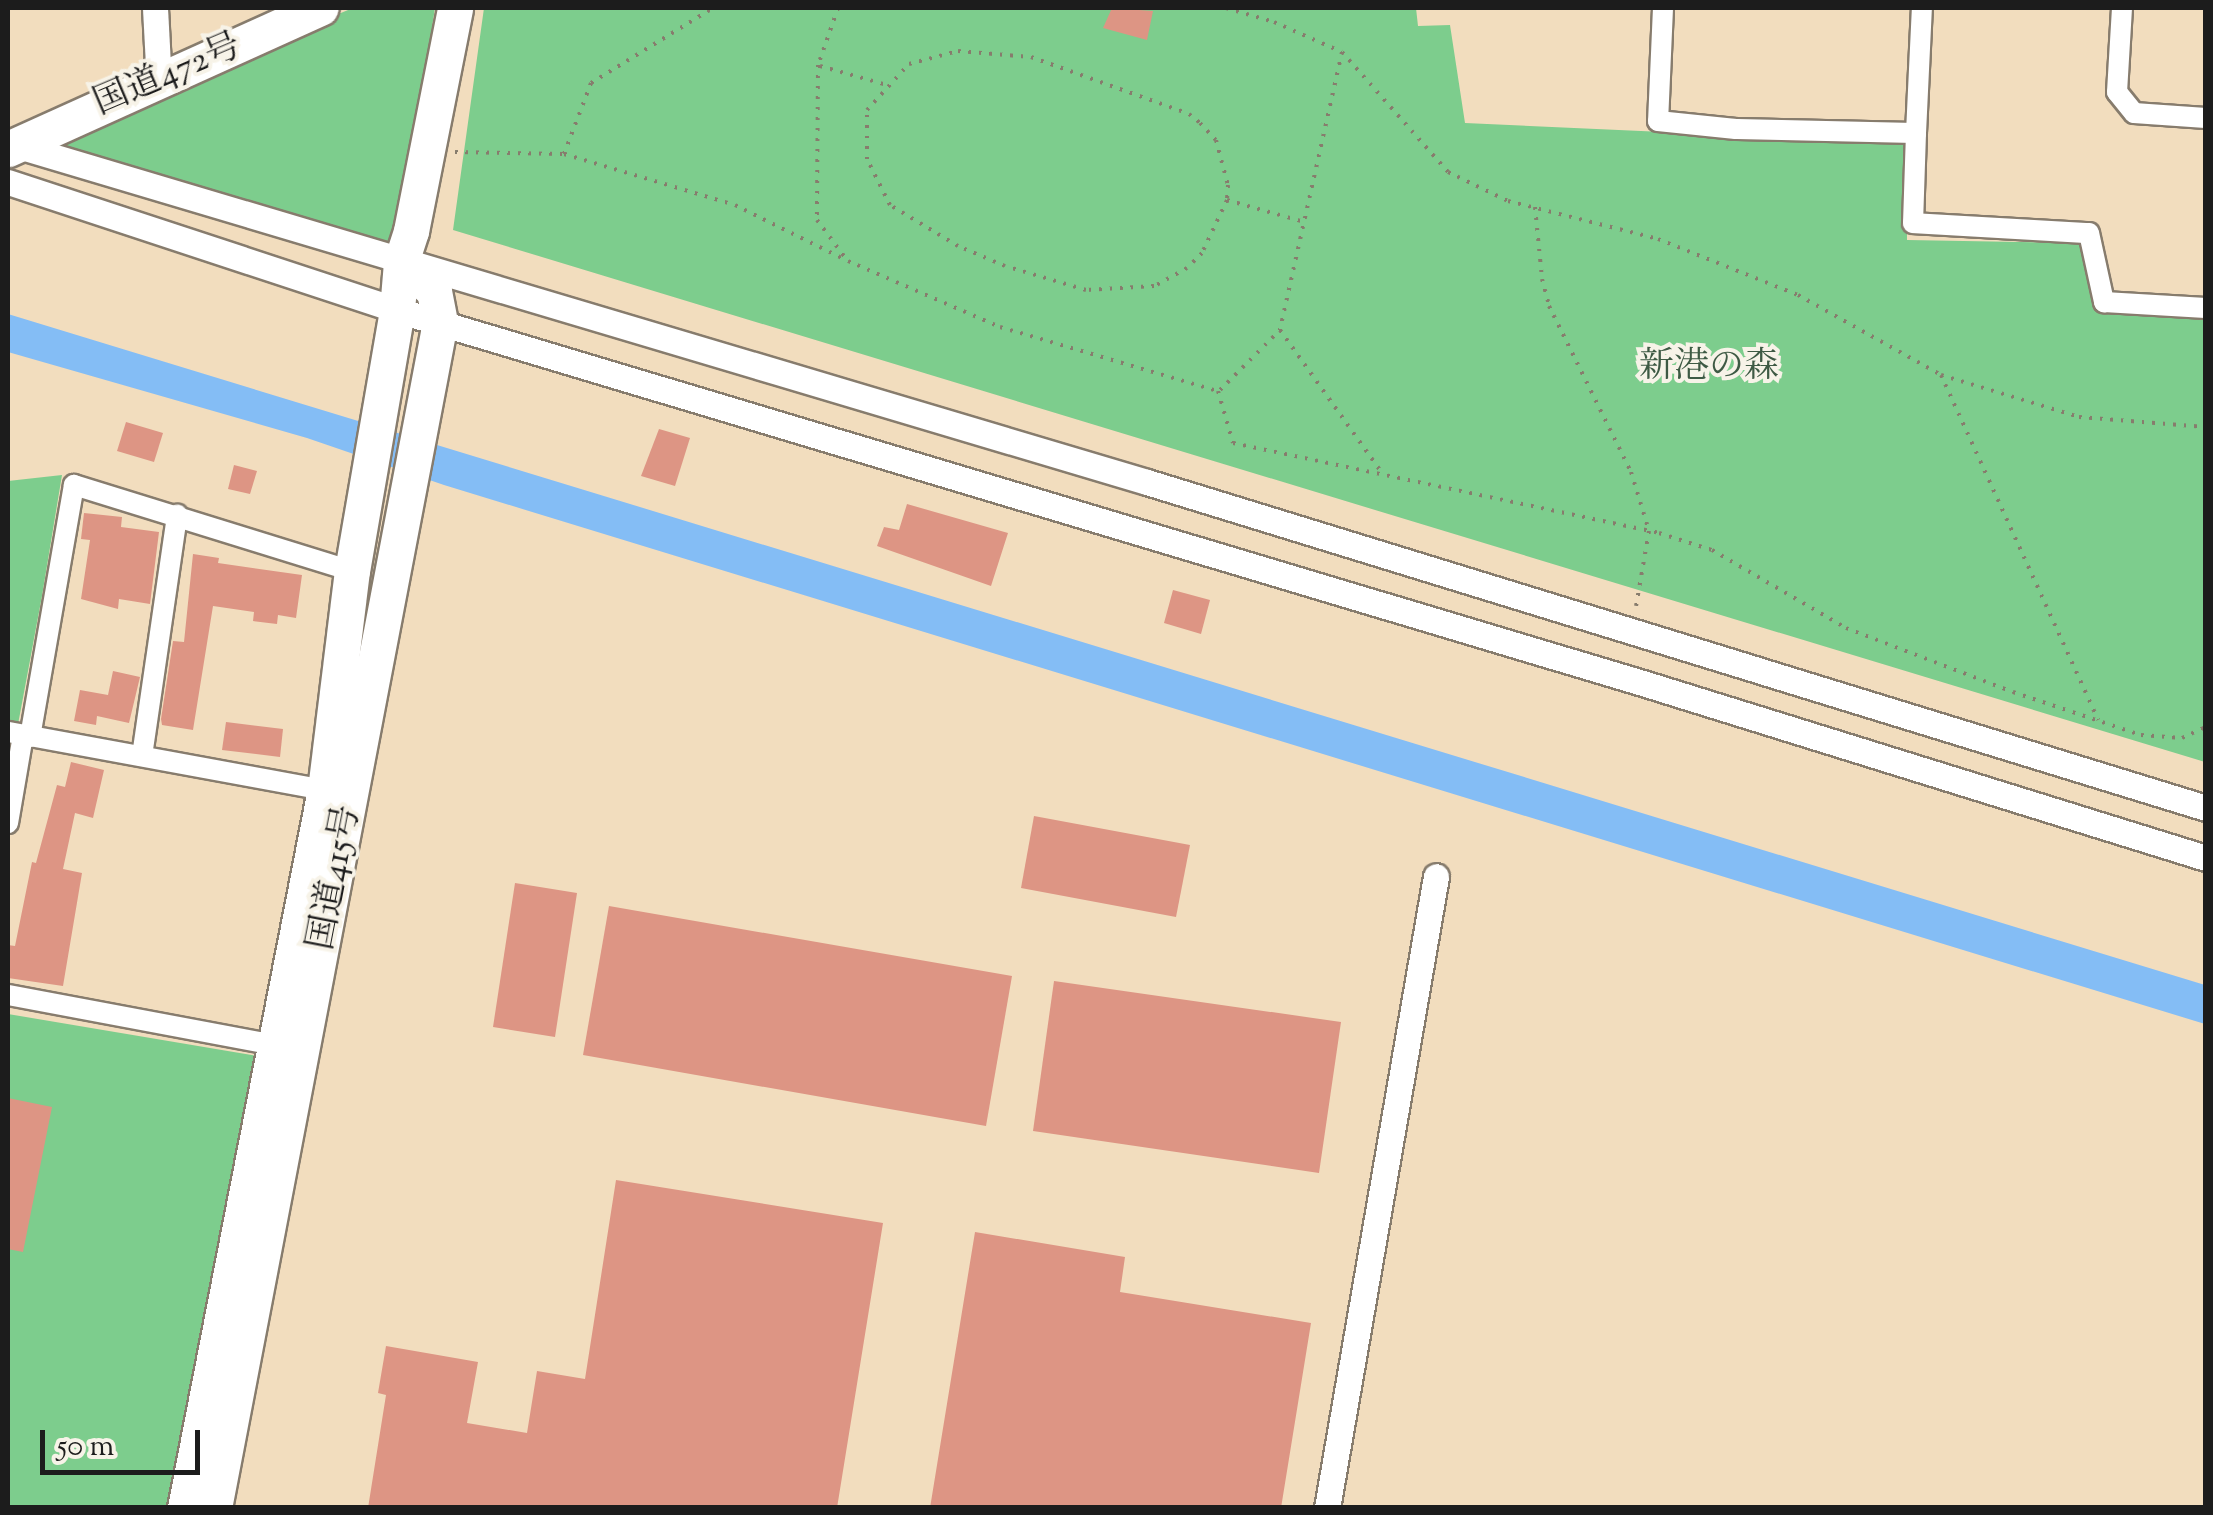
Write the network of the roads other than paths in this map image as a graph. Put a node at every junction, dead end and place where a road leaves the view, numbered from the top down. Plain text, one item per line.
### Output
1 (155, 8) edge
2 (321, 8) edge
3 (455, 8) edge
4 (1663, 8) edge
5 (1922, 8) edge
6 (2122, 8) edge
7 (158, 84) junction
8 (2206, 118) edge
9 (1916, 134) junction
10 (10, 146) edge
11 (8, 182) edge
12 (400, 262) junction
13 (2206, 308) edge
14 (396, 310) junction
15 (440, 322) junction
16 (177, 516) junction
17 (352, 571) junction
18 (20, 735) edge
19 (142, 756) junction
20 (325, 790) junction
21 (2206, 808) edge
22 (8, 823) edge
23 (2206, 858) edge
24 (1436, 876) dead end
25 (8, 995) edge
26 (276, 1045) junction
27 (185, 1508) edge
28 (214, 1508) edge
29 (1327, 1508) edge

1 - 7 street
2 - 7 highway, 国道472号
3 - 12 highway, 国道415号
4 - 9 street
5 - 9 street
6 - 8 street
7 - 10 highway, 国道472号
9 - 13 street
10 - 12 street
11 - 14 street
12 - 14 highway, 国道415号
12 - 15 highway
12 - 21 street
14 - 15 street
14 - 17 highway, 国道415号
15 - 23 street
15 - 28 highway, 国道415号
16 - 17 street
16 - 18 street
16 - 19 street
17 - 20 highway, 国道415号
18 - 19 street
18 - 22 street
19 - 20 street
20 - 26 highway, 国道415号
24 - 29 street
25 - 26 street
26 - 27 highway, 国道415号

